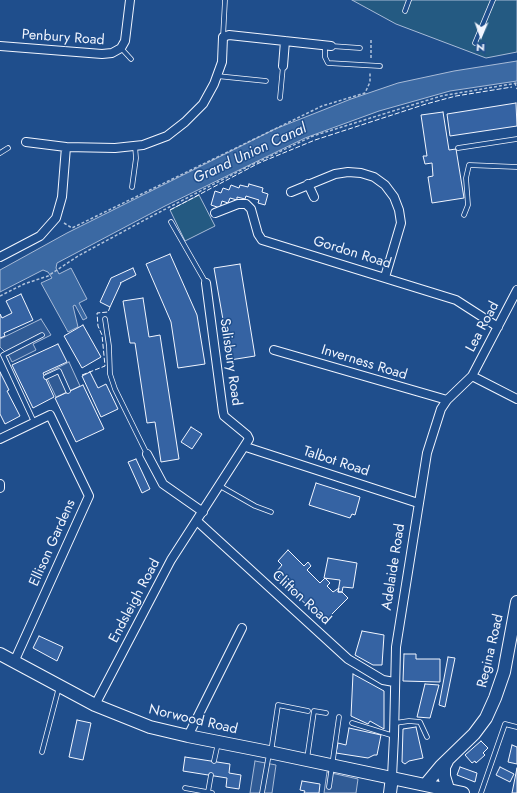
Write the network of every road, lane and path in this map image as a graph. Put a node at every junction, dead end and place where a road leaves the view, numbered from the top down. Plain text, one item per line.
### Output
1 (130, 0) edge
2 (225, 0) edge
3 (409, 0) edge
4 (493, 0) edge
5 (404, 11) dead end
6 (223, 37) junction
7 (371, 38) dead end
8 (285, 41) junction
9 (475, 43) dead end
10 (328, 45) junction
11 (0, 46) edge
12 (121, 48) junction
13 (360, 48) dead end
14 (131, 59) dead end
15 (283, 66) joint
16 (370, 66) junction
17 (380, 66) dead end
18 (217, 76) junction
19 (266, 81) dead end
20 (516, 83) edge
21 (517, 89) edge
22 (280, 98) dead end
23 (517, 139) edge
24 (26, 142) dead end
25 (134, 146) junction
26 (66, 147) junction
27 (8, 148) dead end
28 (458, 148) dead end
29 (0, 153) edge
30 (517, 167) edge
31 (308, 184) junction
32 (132, 187) dead end
33 (291, 192) dead end
34 (314, 197) dead end
35 (215, 213) dead end
36 (464, 215) dead end
37 (56, 218) junction
38 (171, 222) dead end
39 (0, 257) edge
40 (385, 277) junction
41 (206, 283) joint
42 (517, 290) edge
43 (0, 296) edge
44 (105, 319) dead end
45 (498, 327) junction
46 (42, 335) dead end
47 (274, 350) dead end
48 (472, 376) junction
49 (46, 377) dead end
50 (68, 391) dead end
51 (517, 399) edge
52 (447, 400) junction
53 (34, 423) junction
54 (247, 435) joint
55 (0, 439) edge
56 (246, 447) junction
57 (147, 454) joint
58 (0, 484) edge
59 (220, 486) junction
60 (0, 488) edge
61 (418, 503) junction
62 (203, 512) junction
63 (270, 512) dead end
64 (197, 522) junction
65 (517, 602) edge
66 (242, 628) dead end
67 (0, 654) edge
68 (14, 662) junction
69 (394, 682) junction
70 (59, 687) junction
71 (95, 705) junction
72 (308, 711) dead end
73 (326, 714) dead end
74 (339, 717) dead end
75 (352, 723) dead end
76 (394, 723) junction
77 (517, 727) edge
78 (188, 736) junction
79 (394, 736) junction
80 (427, 737) dead end
81 (218, 742) junction
82 (42, 752) dead end
83 (270, 752) junction
84 (307, 760) junction
85 (214, 761) dead end
86 (447, 761) junction
87 (332, 765) junction
88 (211, 775) dead end
89 (392, 777) junction
90 (426, 784) junction
91 (329, 787) dead end
92 (185, 788) dead end
93 (441, 790) edge
94 (210, 793) edge
95 (262, 793) edge
96 (390, 793) edge
97 (463, 793) edge
98 (481, 793) edge

1 - 12 street, Penbury Road
2 - 6 lane
3 - 5 lane
4 - 9 lane
6 - 8 street
6 - 18 street
7 - 16 path
8 - 10 street
8 - 15 street
10 - 13 lane
10 - 16 lane
11 - 12 street, Penbury Road
12 - 14 lane
15 - 22 lane
16 - 17 lane
16 - 37 path
18 - 19 lane
18 - 25 street
20 - 21 path
20 - 43 path
23 - 28 lane
24 - 26 street
25 - 26 street
25 - 32 lane
26 - 37 street
27 - 29 lane
30 - 36 lane
31 - 33 street
31 - 34 street
31 - 40 street
35 - 40 street, Gordon Road
37 - 39 street
38 - 41 lane
40 - 45 street, Gordon Road
41 - 54 street, Salisbury Road
42 - 45 street, Lea Road
44 - 57 lane
45 - 48 street, Lea Road
46 - 53 lane
47 - 52 street, Inverness Road
48 - 51 street
48 - 52 street, Adelaide Road
49 - 50 lane
52 - 61 street, Adelaide Road
53 - 55 street
53 - 68 street, Ellison Gardens
54 - 56 street, Endsleigh Road
56 - 59 street, Endsleigh Road
56 - 61 street, Talbot Road
57 - 62 street
58 - 60 street
59 - 62 street, Endsleigh Road
59 - 63 lane
61 - 69 street, Adelaide Road
62 - 64 street, Endsleigh Road
64 - 69 street, Clifton Road
64 - 71 street, Endsleigh Road
65 - 86 street, Regina Road
66 - 78 street
67 - 68 street, Norwood Road
68 - 70 street, Norwood Road
69 - 76 street, Adelaide Road
70 - 71 street, Norwood Road
70 - 82 lane
71 - 78 street, Norwood Road
72 - 83 lane
73 - 84 lane
74 - 87 lane
75 - 79 lane
76 - 79 street, Adelaide Road
76 - 80 lane
77 - 98 lane
78 - 81 street, Norwood Road
79 - 89 street, Adelaide Road
81 - 83 street, Norwood Road
81 - 85 lane
83 - 84 street, Norwood Road
83 - 95 lane
84 - 87 street, Norwood Road
86 - 90 street, Regina Road
86 - 93 street
87 - 89 street, Norwood Road
87 - 91 lane
88 - 94 lane
89 - 90 street, Norwood Road
89 - 96 street
90 - 93 street, Norwood Road
92 - 94 lane
93 - 97 street, Norwood Road

